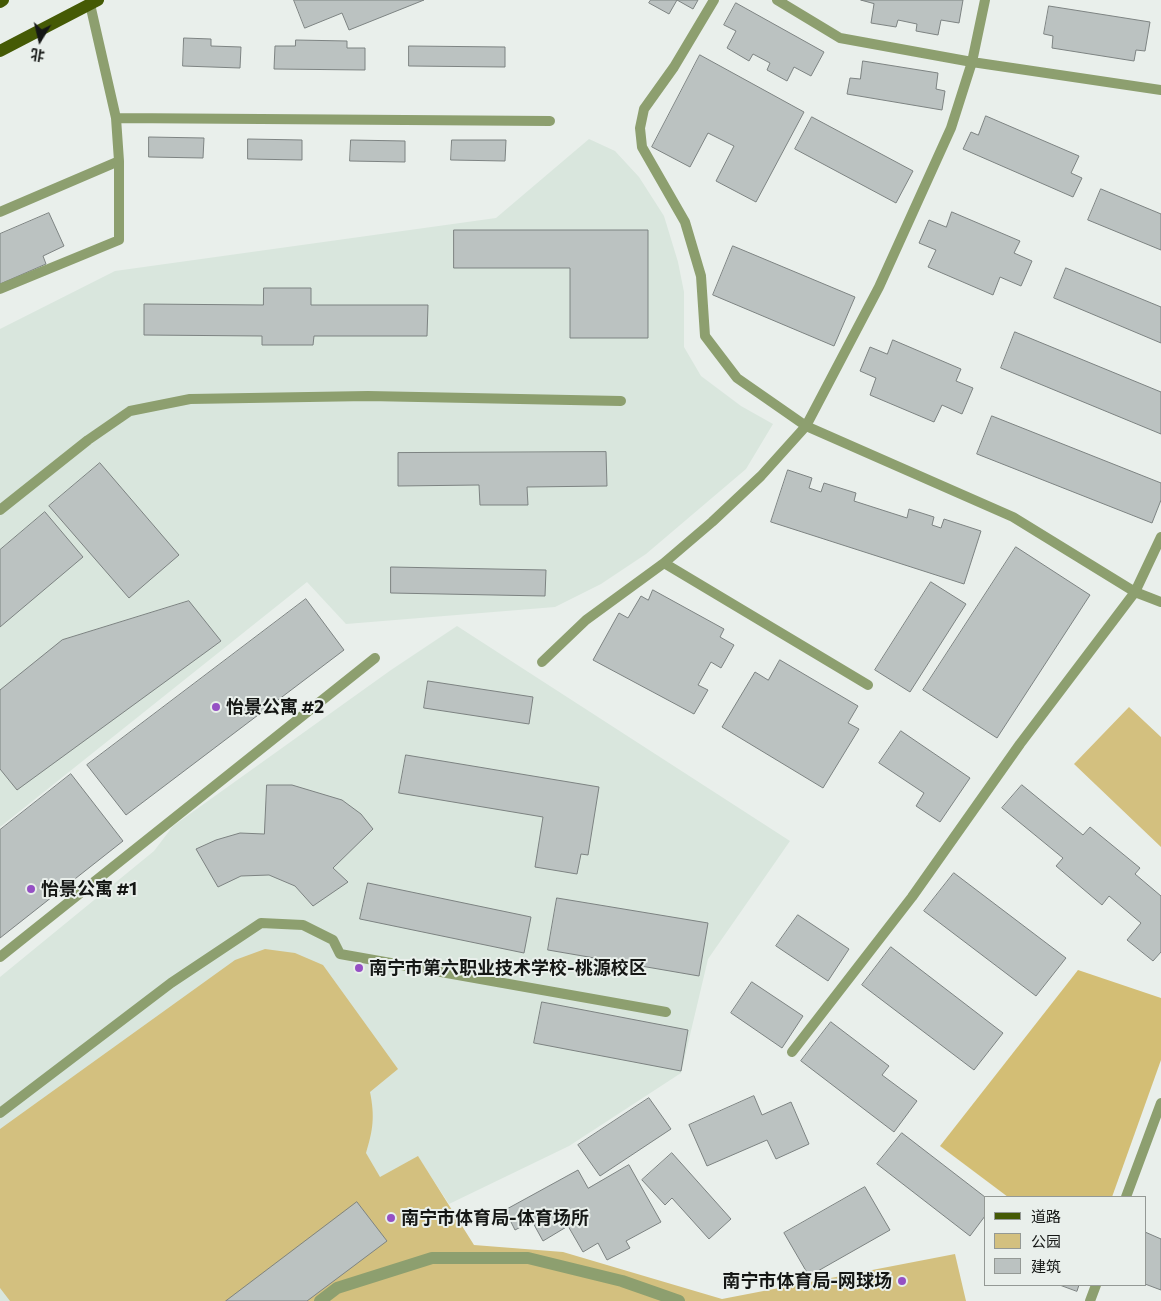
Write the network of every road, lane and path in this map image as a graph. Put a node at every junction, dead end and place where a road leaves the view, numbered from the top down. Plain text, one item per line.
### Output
1 (714, 0) edge
2 (777, 0) edge
3 (984, 0) edge
4 (94, 2) edge
5 (0, 51) edge
6 (972, 62) junction
7 (1161, 90) edge
8 (116, 118) junction
9 (550, 121) dead end
10 (119, 161) junction
11 (0, 212) edge
12 (0, 290) edge
13 (621, 401) dead end
14 (806, 426) junction
15 (0, 510) edge
16 (1161, 537) edge
17 (664, 563) junction
18 (1135, 592) junction
19 (1161, 602) edge
20 (375, 658) dead end
21 (542, 662) dead end
22 (868, 685) dead end
23 (0, 957) edge
24 (666, 1012) dead end
25 (792, 1052) dead end
26 (1161, 1103) edge
27 (0, 1113) edge
28 (1126, 1196) edge
29 (1096, 1286) edge
30 (320, 1301) edge
31 (679, 1301) edge
32 (1090, 1301) edge

1 - 14 lane
2 - 6 lane
3 - 6 lane
4 - 5 main road
4 - 8 lane
6 - 7 lane
6 - 14 lane
8 - 9 lane
8 - 10 lane
10 - 11 lane
10 - 12 lane
13 - 15 lane
14 - 17 lane
14 - 18 lane
16 - 18 lane
17 - 21 lane
17 - 22 lane
18 - 19 lane
18 - 25 lane
20 - 23 lane
24 - 27 lane
26 - 28 lane
29 - 32 lane
30 - 31 street

